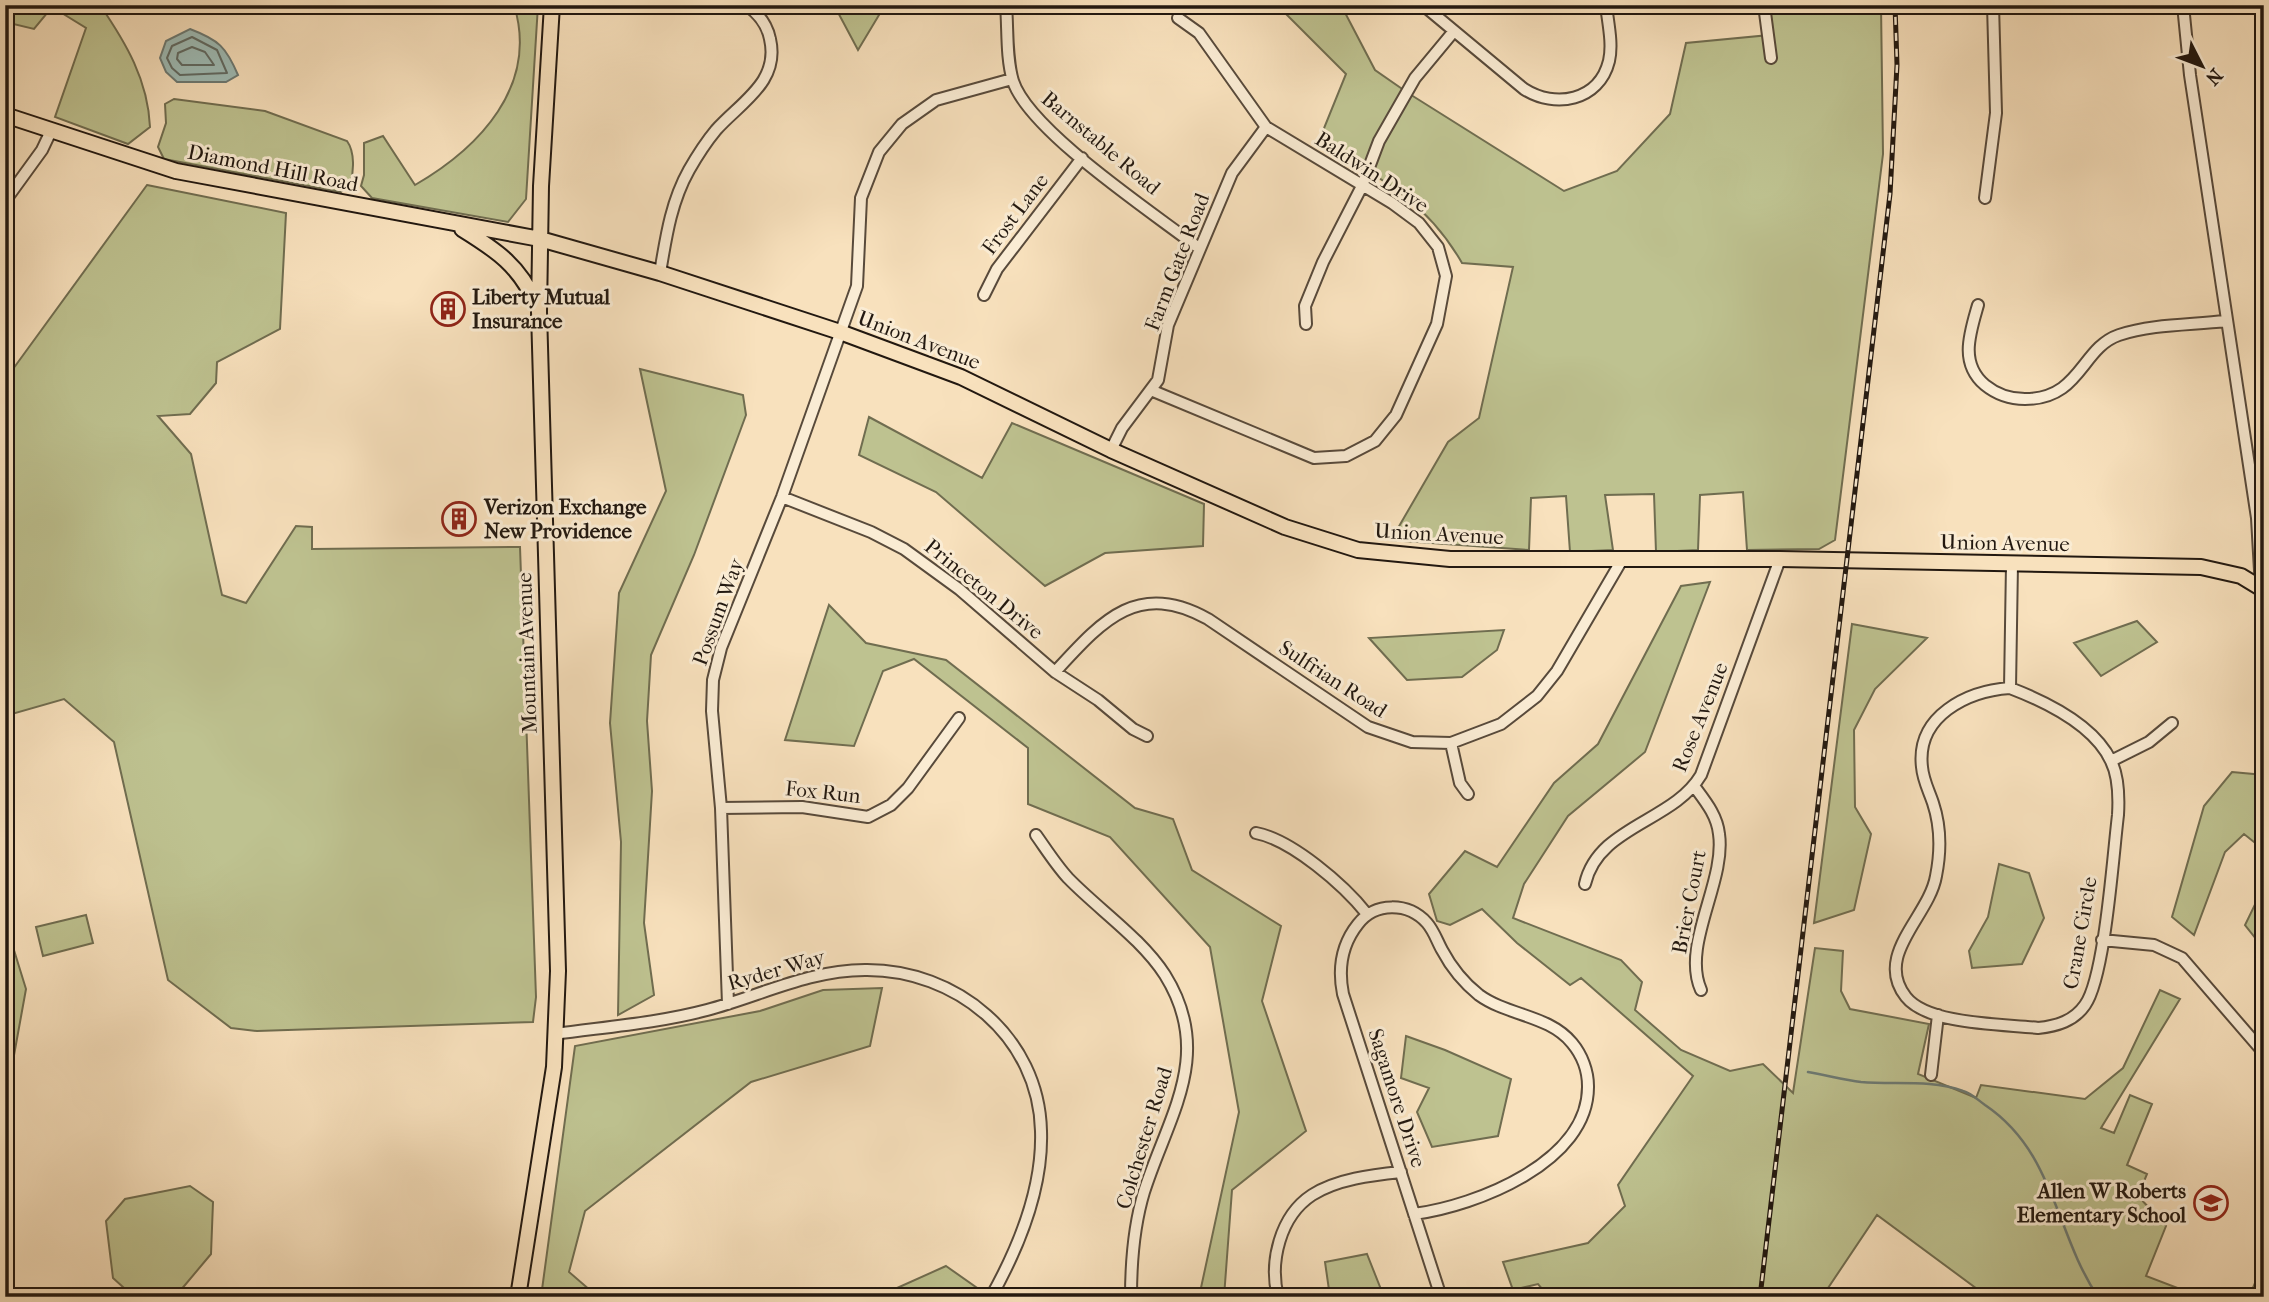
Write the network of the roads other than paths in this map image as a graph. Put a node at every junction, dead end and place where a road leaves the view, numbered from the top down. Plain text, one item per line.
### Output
1 (552, 5) edge
2 (746, 5) edge
3 (1006, 5) edge
4 (1423, 5) edge
5 (1606, 5) edge
6 (1765, 5) edge
7 (1993, 5) edge
8 (2183, 5) edge
9 (1178, 18) dead end
10 (1454, 31) junction
11 (1771, 58) dead end
12 (1012, 79) junction
13 (5, 115) edge
14 (1266, 127) junction
15 (51, 131) junction
16 (1082, 158) junction
17 (1362, 186) junction
18 (1985, 198) dead end
19 (5, 201) edge
20 (455, 224) junction
21 (540, 239) junction
22 (1200, 249) junction
23 (660, 273) junction
24 (984, 295) dead end
25 (1978, 305) dead end
26 (539, 312) junction
27 (2225, 321) junction
28 (1306, 324) dead end
29 (840, 332) junction
30 (1153, 391) junction
31 (1111, 450) junction
32 (782, 497) junction
33 (2261, 518) edge
34 (1623, 558) junction
35 (1780, 559) junction
36 (2012, 564) junction
37 (2263, 589) edge
38 (1055, 672) junction
39 (2010, 688) junction
40 (960, 718) dead end
41 (2172, 723) dead end
42 (1147, 736) dead end
43 (1451, 743) junction
44 (2111, 761) junction
45 (1695, 786) junction
46 (1468, 794) dead end
47 (721, 808) junction
48 (1256, 834) dead end
49 (1036, 835) dead end
50 (1585, 884) dead end
51 (1367, 914) junction
52 (2102, 940) junction
53 (1700, 990) dead end
54 (728, 1004) junction
55 (1938, 1015) junction
56 (555, 1034) junction
57 (2264, 1053) edge
58 (1931, 1075) dead end
59 (1401, 1172) junction
60 (1414, 1214) junction
61 (519, 1297) edge
62 (991, 1297) edge
63 (1131, 1297) edge
64 (1278, 1297) edge
65 (1441, 1297) edge

1 - 21 main road, Mountain Avenue
2 - 23 street
3 - 12 street, Barnstable Road
4 - 10 street
5 - 10 street
6 - 11 street
7 - 18 street
8 - 27 street
9 - 14 street, Baldwin Drive
10 - 17 street
12 - 16 street, Barnstable Road
12 - 29 street, Possum Way
13 - 15 main road, Diamond Hill Road
14 - 17 street, Baldwin Drive
14 - 22 street, Farm Gate Road
15 - 19 street
15 - 20 main road, Diamond Hill Road
16 - 22 street, Barnstable Road
16 - 24 street, Frost Lane
17 - 28 street
17 - 30 street, Baldwin Drive
20 - 21 main road, Diamond Hill Road
20 - 26 main road
21 - 23 main road, Union Avenue
21 - 26 main road, Mountain Avenue
22 - 30 street, Farm Gate Road
23 - 29 main road, Union Avenue
25 - 27 street
26 - 56 main road, Mountain Avenue
27 - 33 street
29 - 31 main road, Union Avenue
29 - 32 street, Possum Way
30 - 31 street, Farm Gate Road
31 - 34 main road, Union Avenue
32 - 38 street, Princeton Drive
32 - 47 street, Possum Way
33 - 37 street
34 - 35 main road, Union Avenue
34 - 43 street, Sulfrian Road
35 - 36 main road, Union Avenue
35 - 45 street, Rose Avenue
36 - 37 main road, Union Avenue
36 - 39 street
38 - 42 street, Princeton Drive
38 - 43 street, Sulfrian Road
39 - 44 street, Crane Circle
39 - 55 street, Crane Circle
40 - 47 street, Fox Run
41 - 44 street
43 - 46 street
44 - 52 street, Crane Circle
45 - 50 street, Rose Avenue
45 - 53 street, Brier Court
47 - 54 street, Possum Way
48 - 51 street
49 - 63 street, Colchester Road
51 - 59 street, Sagamore Drive
51 - 60 street
52 - 55 street, Crane Circle
52 - 57 street
54 - 56 street, Ryder Way
54 - 62 street, Ryder Way
55 - 58 street
56 - 61 main road, Mountain Avenue
59 - 60 street, Sagamore Drive
59 - 64 street
60 - 65 street, Sagamore Drive

